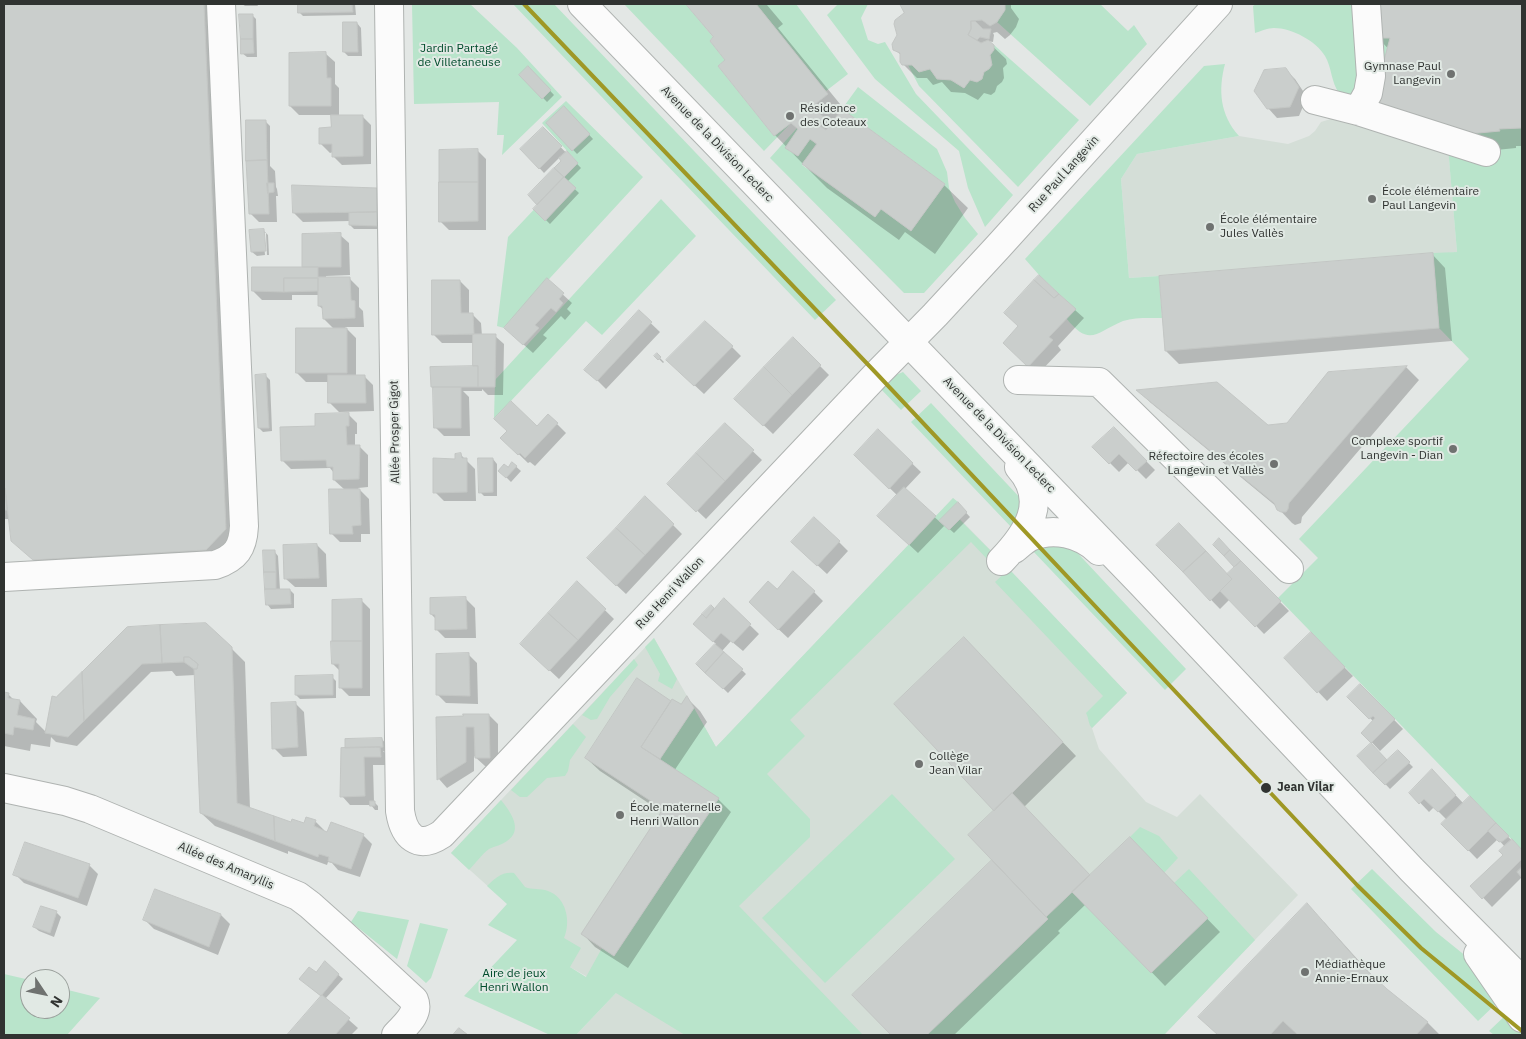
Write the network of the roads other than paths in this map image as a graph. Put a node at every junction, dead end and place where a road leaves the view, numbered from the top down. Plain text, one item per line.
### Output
1 (222, 4) edge
2 (389, 4) edge
3 (582, 4) edge
4 (1218, 4) edge
5 (1366, 4) edge
6 (1315, 100) dead end
7 (1358, 111) junction
8 (1486, 152) dead end
9 (909, 342) junction
10 (1018, 380) dead end
11 (987, 423) junction
12 (1288, 569) dead end
13 (4, 577) edge
14 (1141, 583) junction
15 (4, 788) edge
16 (430, 841) joint
17 (1412, 870) junction
18 (1522, 980) edge
19 (1522, 1018) edge
20 (396, 1035) edge

1 - 13 street
2 - 16 street, Allée Prosper Gigot
3 - 9 street, Avenue de la Division Leclerc
4 - 9 street, Rue Paul Langevin
5 - 7 street
6 - 7 street
7 - 8 street
9 - 11 street, Avenue de la Division Leclerc
9 - 16 street, Rue Henri Wallon
10 - 12 street
11 - 14 street, Avenue de la Division Leclerc
11 - 14 street
14 - 17 street, Avenue de la Division Leclerc
15 - 20 street, Allée des Amaryllis
17 - 18 street, Avenue de la Division Leclerc
17 - 19 street, Avenue de la Division Leclerc

